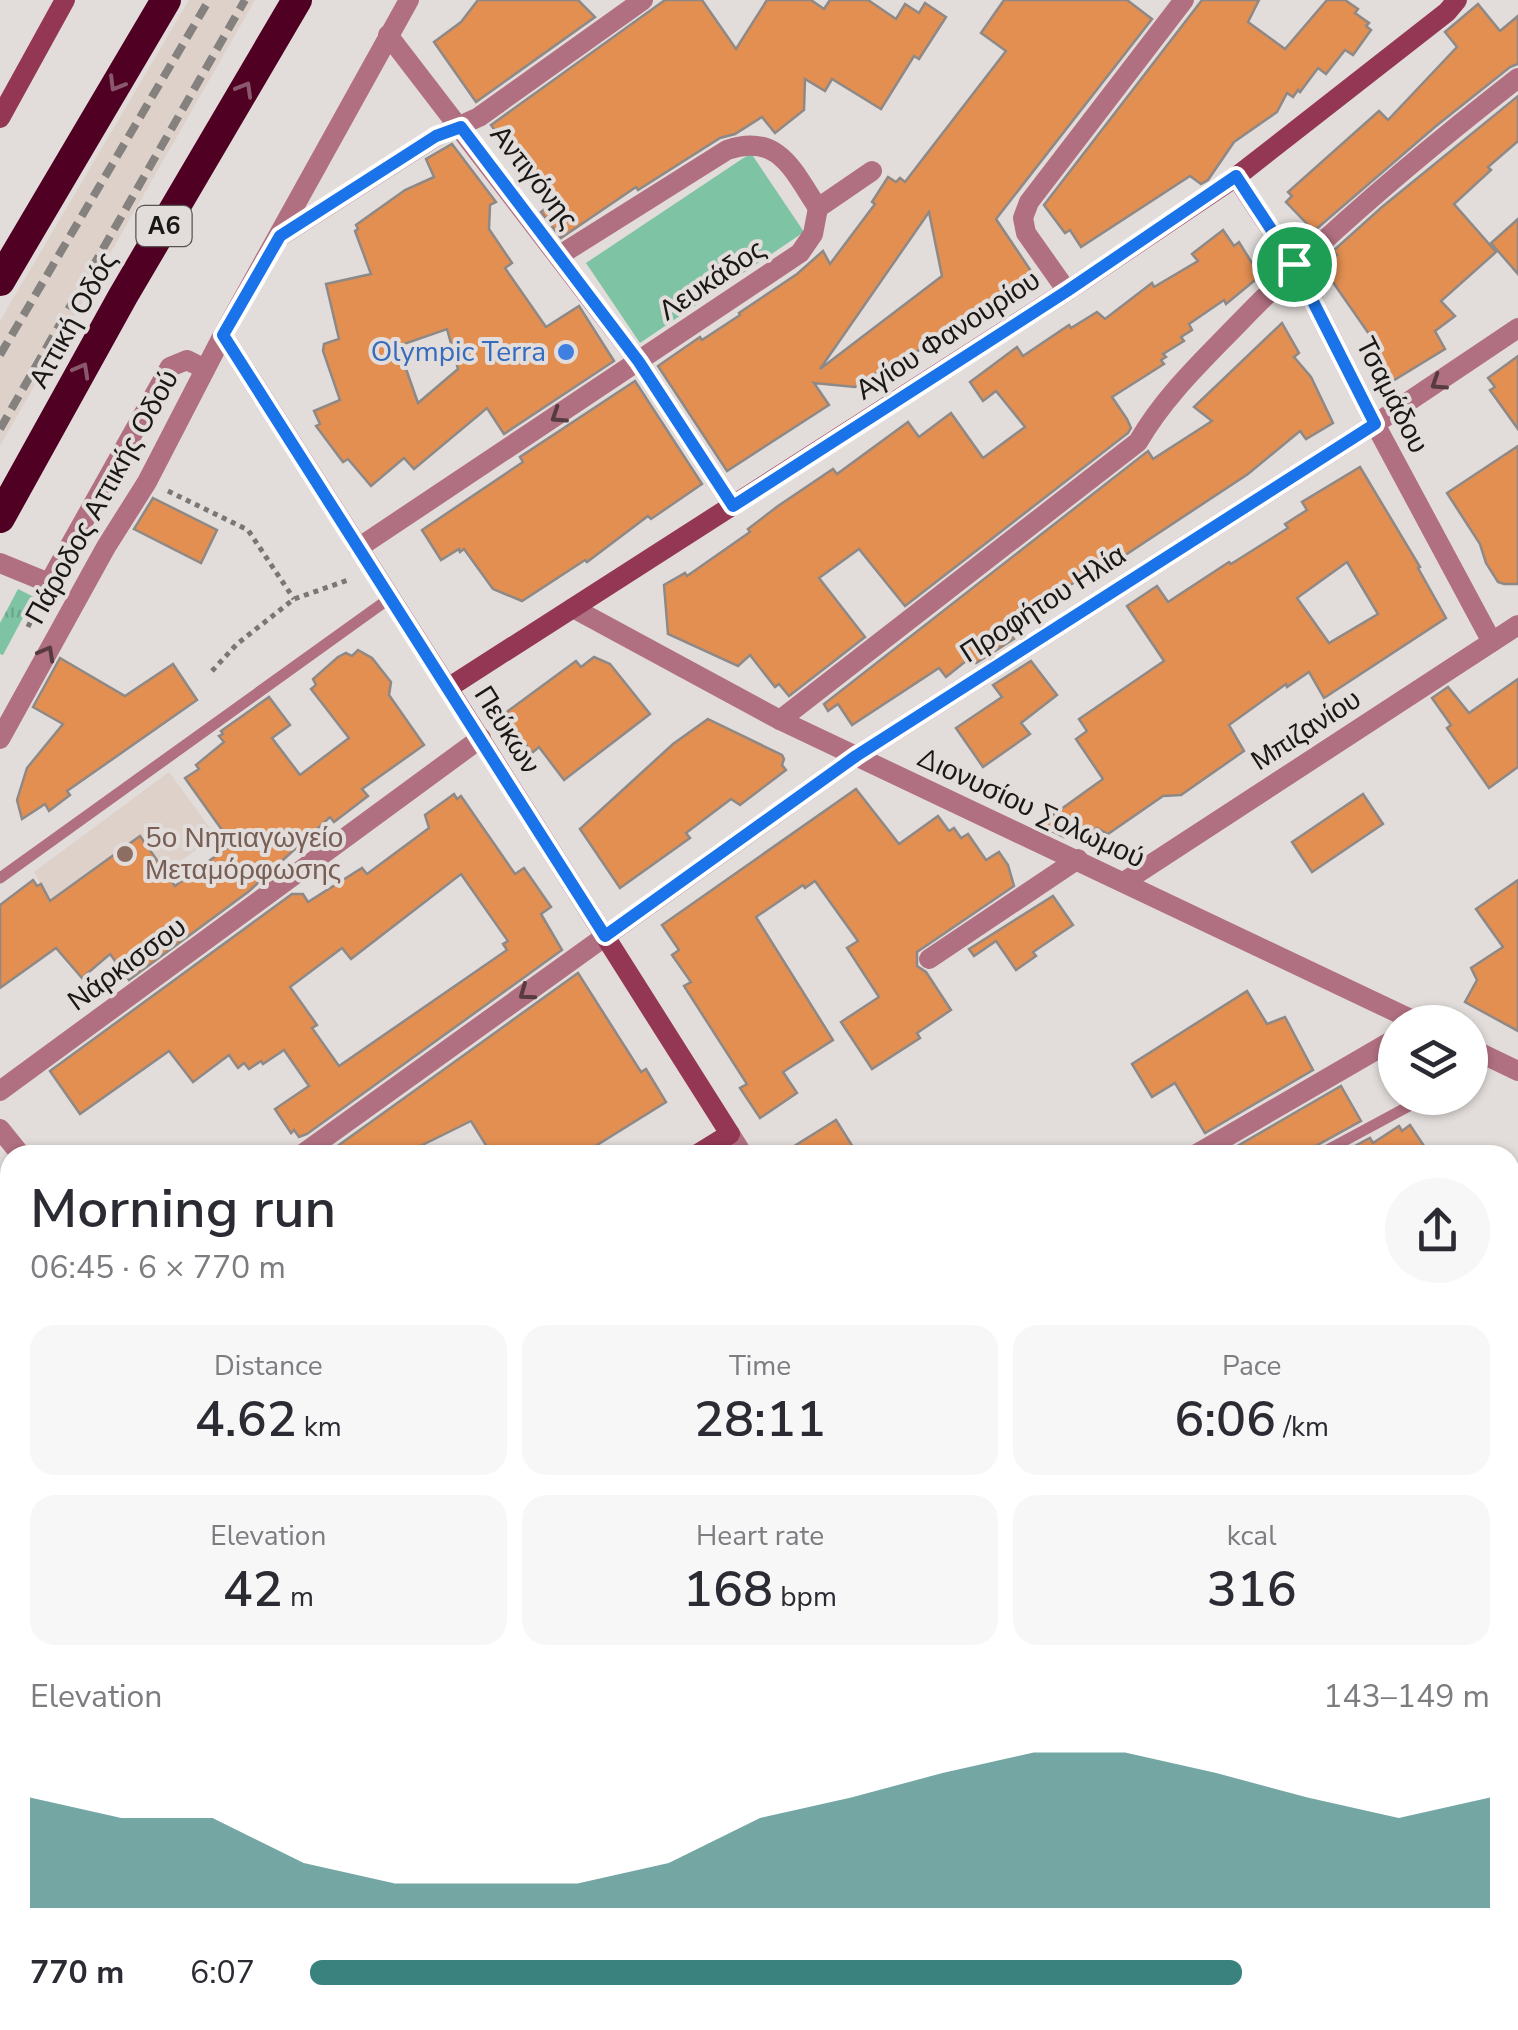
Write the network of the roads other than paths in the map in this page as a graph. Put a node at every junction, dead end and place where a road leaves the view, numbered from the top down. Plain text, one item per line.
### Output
1 (166, 0) edge
2 (297, 0) edge
3 (410, 0) edge
4 (643, 0) edge
5 (1184, 0) edge
6 (1456, 0) edge
7 (55, 5) edge
8 (388, 35) junction
9 (1518, 78) edge
10 (0, 118) edge
11 (461, 127) junction
12 (872, 171) dead end
13 (1236, 176) junction
14 (818, 208) junction
15 (280, 236) junction
16 (560, 256) junction
17 (1294, 264) junction
18 (0, 281) edge
19 (1067, 291) junction
20 (1518, 328) edge
21 (223, 335) junction
22 (639, 362) junction
23 (205, 370) junction
24 (1375, 424) junction
25 (733, 506) junction
26 (0, 518) edge
27 (358, 548) junction
28 (0, 563) edge
29 (390, 598) junction
30 (573, 608) junction
31 (1518, 626) edge
32 (1492, 642) junction
33 (448, 688) junction
34 (780, 720) junction
35 (480, 738) junction
36 (0, 739) edge
37 (856, 756) junction
38 (1078, 860) junction
39 (0, 878) edge
40 (1124, 882) junction
41 (605, 936) junction
42 (929, 960) dead end
43 (1381, 1005) edge
44 (1378, 1050) edge
45 (1488, 1056) edge
46 (1492, 1058) junction
47 (1488, 1060) edge
48 (1518, 1071) edge
49 (0, 1091) edge
50 (1392, 1115) edge
51 (730, 1134) junction
52 (315, 1145) edge
53 (712, 1145) edge
54 (737, 1145) edge
55 (1212, 1145) edge
56 (1337, 1145) edge

1 -> 18 highway
26 -> 2 highway, Αττική Οδός / Α6
3 - 8 street, Πάροδος Αττικής Οδού
4 - 11 street
5 - 19 street
6 - 13 street, Αγίου Φανουρίου
7 - 10 street
8 - 11 street, Αντιγόνης
8 - 15 street, Πάροδος Αττικής Οδού
9 - 17 street
11 - 15 street
11 - 16 street, Αντιγόνης
12 - 14 street
13 - 17 street, Τσαμάδου
13 - 19 street, Αγίου Φανουρίου
14 - 16 street
14 - 22 street, Λευκάδος
15 - 21 street, Πάροδος Αττικής Οδού
16 - 22 street, Αντιγόνης
17 - 24 street, Τσαμάδου
17 - 34 street
19 - 25 street, Αγίου Φανουρίου
20 -> 24 street, Προφήτου Ηλία
21 - 23 street, Πάροδος Αττικής Οδού
21 - 27 street, Πεύκων
22 - 25 street, Αντιγόνης
22 -> 27 street, Λευκάδος
23 - 28 street
36 -> 23 street, Πάροδος Αττικής Οδού
24 - 32 street, Τσαμάδου
24 - 37 street, Προφήτου Ηλία
25 - 30 street, Αγίου Φανουρίου
27 - 29 street, Πεύκων
29 - 33 street, Πεύκων
29 - 39 lane
30 - 33 street, Αγίου Φανουρίου
30 - 34 street, Διονυσίου Σολωμού
31 - 32 street, Μπιζανίου
32 - 40 street, Μπιζανίου
33 - 35 street, Πεύκων
34 - 37 street, Διονυσίου Σολωμού
35 - 41 street, Πεύκων
35 - 49 street, Νάρκισσου
37 - 38 street, Διονυσίου Σολωμού
37 - 41 street, Προφήτου Ηλία
38 - 40 street, Διονυσίου Σολωμού
38 - 42 street
40 - 43 street, Διονυσίου Σολωμού
41 - 51 street, Πεύκων
41 -> 52 street, Προφήτου Ηλία
44 - 55 street
45 - 46 street
46 - 47 lane
46 - 48 street
50 - 56 lane
51 - 53 street
51 - 54 street, Πεύκων

